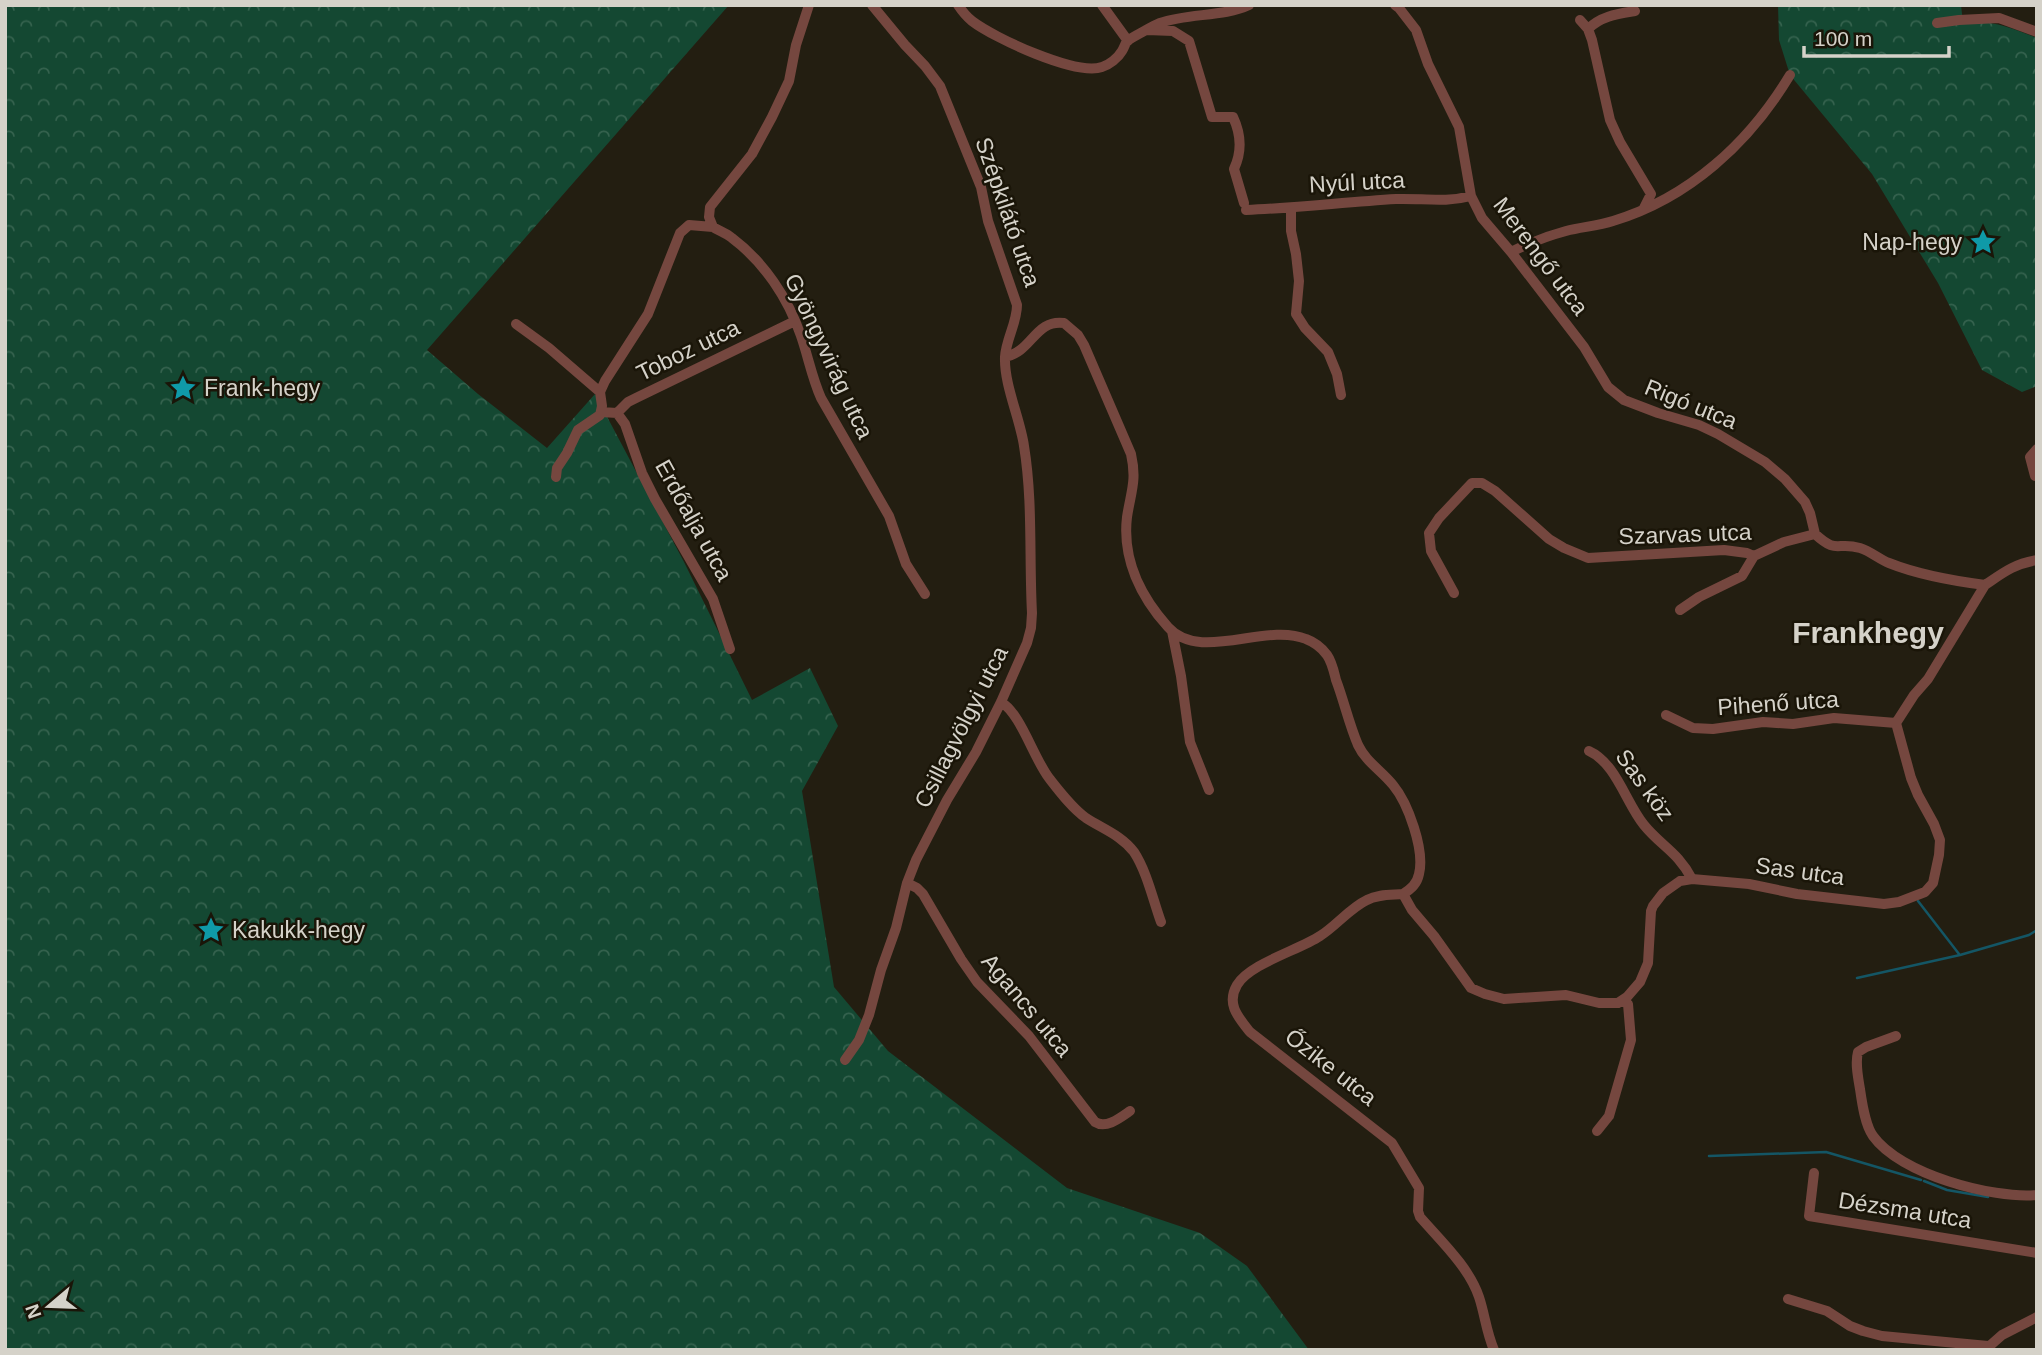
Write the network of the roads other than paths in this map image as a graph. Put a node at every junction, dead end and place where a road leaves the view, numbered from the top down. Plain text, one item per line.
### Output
1 (809, 5) edge
2 (872, 5) edge
3 (958, 5) edge
4 (1102, 5) edge
5 (1249, 5) edge
6 (1395, 5) edge
7 (1635, 11) dead end
8 (1937, 23) dead end
9 (1147, 30) junction
10 (2037, 32) edge
11 (1128, 41) junction
12 (1790, 75) dead end
13 (1471, 196) junction
14 (1290, 208) junction
15 (1643, 210) junction
16 (713, 227) junction
17 (1511, 252) junction
18 (795, 321) junction
19 (516, 324) dead end
20 (1005, 357) junction
21 (1601, 375) joint
22 (600, 392) junction
23 (1341, 395) dead end
24 (601, 412) junction
25 (617, 414) junction
26 (2037, 449) edge
27 (2035, 476) dead end
28 (556, 477) dead end
29 (1815, 534) junction
30 (1754, 556) junction
31 (2037, 560) edge
32 (1985, 585) junction
33 (1454, 593) dead end
34 (925, 594) dead end
35 (1680, 610) dead end
36 (1172, 631) junction
37 (730, 649) dead end
38 (1001, 702) junction
39 (1666, 716) dead end
40 (1896, 723) junction
41 (1589, 751) dead end
42 (1209, 790) dead end
43 (1692, 879) junction
44 (907, 883) junction
45 (1404, 894) junction
46 (1161, 922) dead end
47 (1623, 1001) junction
48 (1896, 1036) dead end
49 (845, 1060) dead end
50 (1130, 1111) dead end
51 (1597, 1131) dead end
52 (1814, 1173) dead end
53 (2037, 1195) edge
54 (2037, 1253) edge
55 (1788, 1299) dead end
56 (2037, 1317) edge
57 (1986, 1348) edge
58 (1494, 1350) edge

1 - 16 street
2 - 20 street, Szépkilátó utca
3 - 11 street
4 - 11 street
5 - 9 street
6 - 13 street, Merengő utca
7 - 15 street
8 - 10 street
9 - 11 street
9 - 14 street, Nyúl utca
12 - 15 street
13 - 14 street, Nyúl utca
13 - 17 street, Merengő utca
14 - 23 street
15 - 17 street
16 - 18 street, Gyöngyvirág utca
16 - 22 street
17 - 21 street, Merengő utca
18 - 25 street, Toboz utca
18 - 34 street, Gyöngyvirág utca
19 - 22 street
20 - 36 street
20 - 38 street, Csillagvölgyi utca
21 - 29 street, Rigó utca
22 - 24 street
24 - 25 street
24 - 28 street
25 - 37 street, Erdőalja utca
26 - 27 street
29 - 30 street, Szarvas utca
29 - 32 street
30 - 33 street, Szarvas utca
30 - 35 street
31 - 32 street
32 - 40 street
36 - 42 street
36 - 45 street
38 - 44 street, Csillagvölgyi utca
38 - 46 street
39 - 40 street, Pihenő utca
40 - 43 street, Sas utca
41 - 43 street, Sas köz
43 - 47 street
44 - 49 street, Csillagvölgyi utca
44 - 50 street, Agancs utca
45 - 47 street
45 - 58 street, Őzike utca
47 - 51 street
48 - 53 street
52 - 54 street, Dézsma utca
55 - 57 street
56 - 57 street

